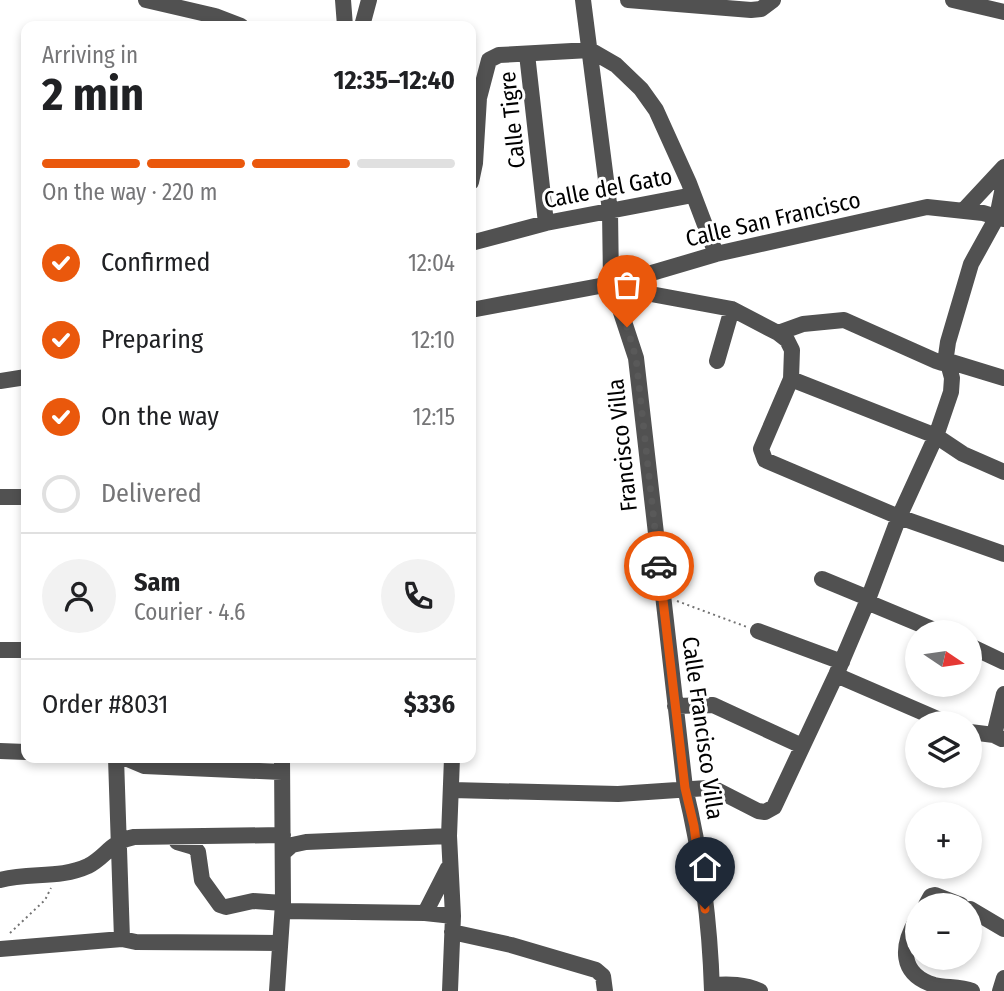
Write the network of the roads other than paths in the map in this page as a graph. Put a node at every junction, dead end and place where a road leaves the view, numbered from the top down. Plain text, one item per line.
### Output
1 (146, 0) edge
2 (343, 0) edge
3 (369, 0) edge
4 (583, 0) edge
5 (628, 0) edge
6 (773, 0) edge
7 (953, 0) edge
8 (1004, 12) edge
9 (228, 21) edge
10 (345, 21) edge
11 (363, 21) edge
12 (590, 50) junction
13 (527, 54) junction
14 (476, 95) edge
15 (1004, 167) edge
16 (1004, 182) edge
17 (693, 195) junction
18 (610, 211) junction
19 (964, 211) junction
20 (1001, 218) edge
21 (546, 223) junction
22 (476, 242) edge
23 (716, 254) junction
24 (616, 282) junction
25 (476, 309) edge
26 (733, 309) junction
27 (778, 333) junction
28 (717, 361) dead end
29 (948, 361) junction
30 (21, 378) edge
31 (1004, 378) edge
32 (791, 379) junction
33 (0, 381) edge
34 (936, 436) junction
35 (1001, 469) edge
36 (0, 497) edge
37 (21, 497) edge
38 (899, 517) junction
39 (1004, 554) edge
40 (822, 579) dead end
41 (663, 596) joint
42 (868, 600) junction
43 (912, 620) edge
44 (758, 631) road end
45 (0, 650) edge
46 (21, 650) edge
47 (982, 652) edge
48 (1004, 662) edge
49 (839, 668) junction
50 (1004, 694) edge
51 (675, 706) junction
52 (923, 711) edge
53 (999, 738) edge
54 (802, 746) junction
55 (0, 751) edge
56 (21, 752) edge
57 (116, 763) edge
58 (137, 763) edge
59 (452, 763) edge
60 (282, 765) edge
61 (685, 788) junction
62 (452, 790) junction
63 (283, 835) junction
64 (449, 836) junction
65 (169, 837) junction
66 (120, 839) junction
67 (283, 853) junction
68 (449, 867) junction
69 (0, 880) edge
70 (283, 907) junction
71 (425, 912) junction
72 (982, 916) edge
73 (452, 924) junction
74 (1004, 929) edge
75 (122, 939) junction
76 (4, 942) edge
77 (279, 943) junction
78 (911, 970) edge
79 (1004, 978) edge
80 (712, 988) edge
81 (277, 991) edge
82 (450, 991) edge
83 (605, 991) edge
84 (761, 991) edge
85 (972, 991) edge
86 (1000, 991) edge

1 - 9 street
2 - 10 street
3 - 11 street
4 - 12 street, Francisco Villa
5 - 6 street
7 - 8 street
12 - 13 street
12 - 17 street
12 - 18 street, Francisco Villa
13 - 14 street
13 - 21 street, Calle Tigre
15 - 19 street
16 - 20 street
17 - 18 street, Calle del Gato
17 - 23 street, Calle del Gato
18 - 21 street, Calle del Gato
18 - 24 street, Francisco Villa
19 - 20 street, Calle San Francisco
19 - 23 street, Calle San Francisco
20 - 29 street
21 - 22 street, Calle del Gato
23 - 24 street, Calle San Francisco
24 - 25 street, Calle San Francisco
24 - 26 street
24 - 41 street, Francisco Villa
26 - 27 street
26 - 28 street
27 - 29 street
27 - 32 street
29 - 31 street
29 - 34 street
30 - 33 street
32 - 34 street
32 - 38 street
34 - 35 street
34 - 38 street
36 - 37 street
38 - 39 street
38 - 42 street
40 - 42 street
41 - 51 street, Calle Francisco Villa
42 - 43 street
42 - 49 street
44 - 49 street
45 - 46 street
47 - 48 street
49 - 52 street
49 - 54 street
50 - 53 street
51 - 54 street
51 - 61 street, Calle Francisco Villa
54 - 61 street
55 - 56 street
57 - 66 street
58 - 60 street
59 - 62 street
60 - 63 street
61 - 62 street
61 - 80 street, Calle Francisco Villa
62 - 64 street
63 - 65 street
63 - 67 street
64 - 67 street
64 - 68 street
65 - 66 street
65 - 70 street
66 - 69 street
66 - 75 street
67 - 70 street
68 - 71 street
68 - 73 street
70 - 71 street
70 - 77 street
71 - 73 street
72 - 74 street
73 - 82 street
73 - 83 street
75 - 76 street
75 - 77 street
77 - 81 street
78 - 85 street
79 - 86 street
80 - 84 street

